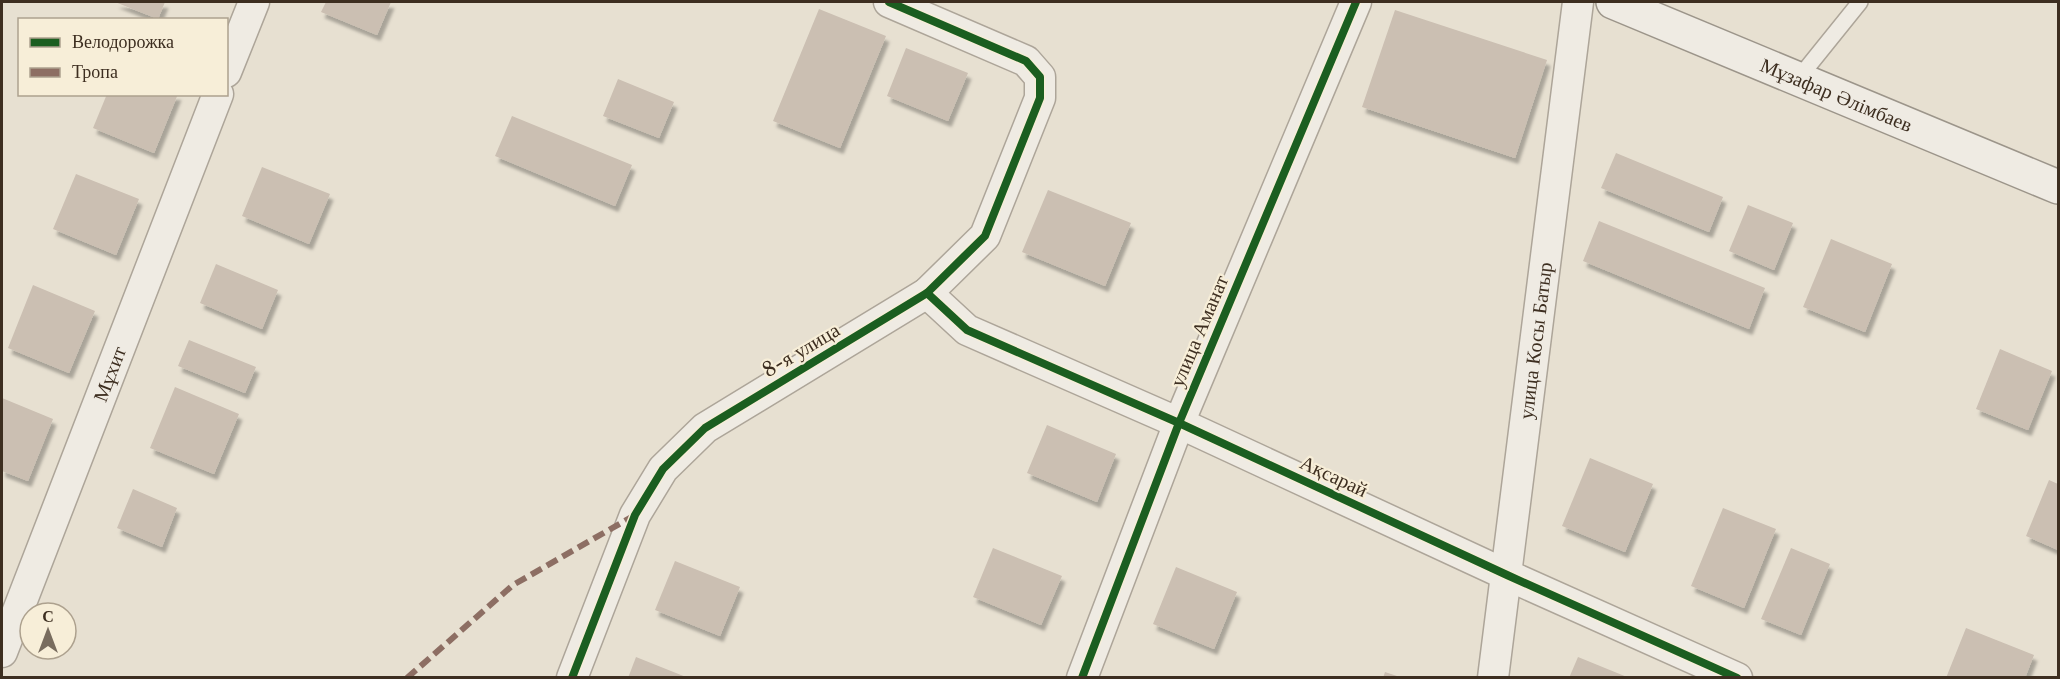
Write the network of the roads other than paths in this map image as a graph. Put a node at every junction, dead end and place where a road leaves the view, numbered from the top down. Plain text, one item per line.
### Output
1 (254, 2) edge
2 (889, 2) edge
3 (1356, 2) edge
4 (1578, 2) edge
5 (1612, 2) edge
6 (1860, 2) edge
7 (228, 67) edge
8 (1798, 79) junction
9 (217, 96) edge
10 (2058, 187) edge
11 (927, 293) junction
12 (1179, 423) junction
13 (1507, 574) junction
14 (2, 652) edge
15 (572, 678) edge
16 (1082, 678) edge
17 (1493, 678) edge
18 (1737, 678) edge

1 - 7 street
2 - 11 street, 8-я улица
3 - 12 street, улица Аманат
4 - 13 street, улица Косы Батыр
5 - 8 street, Мұзафар Әлімбаев
6 - 8 lane
8 - 10 street, Мұзафар Әлімбаев
9 - 14 street, Мұхит
11 - 12 street, Ақсарай
11 - 15 street, 8-я улица
12 - 13 street, Ақсарай
12 - 16 street, улица Аманат
13 - 17 street, улица Косы Батыр
13 - 18 street, Ақсарай

